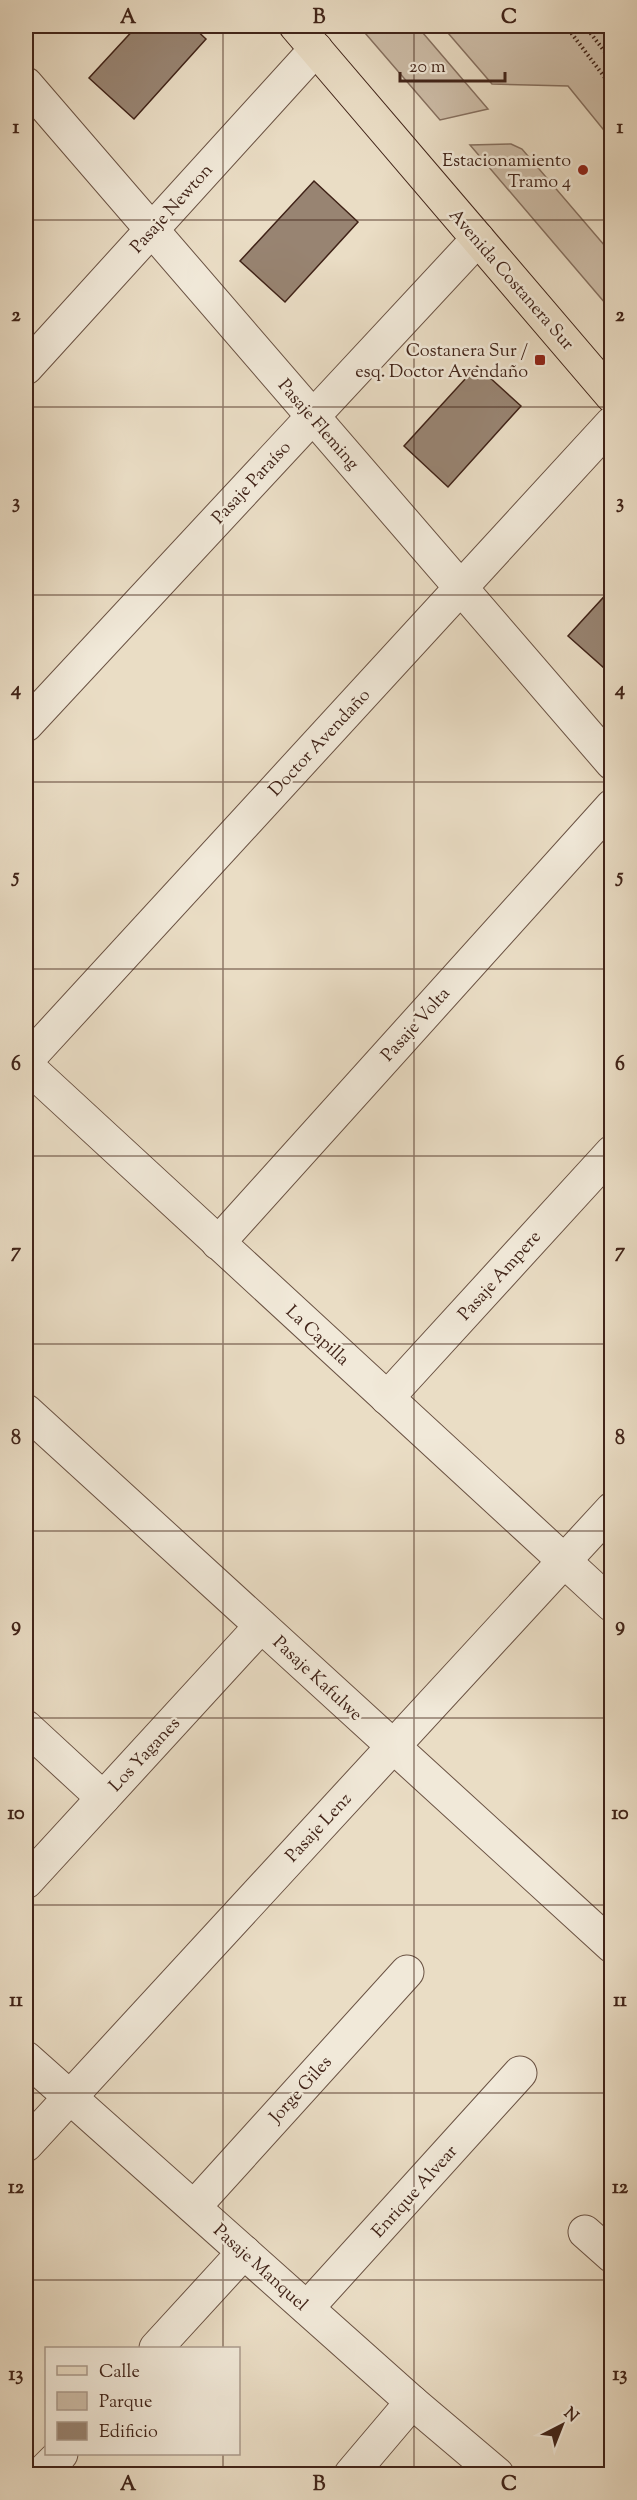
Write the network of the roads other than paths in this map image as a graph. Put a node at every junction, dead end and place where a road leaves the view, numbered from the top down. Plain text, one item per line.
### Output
1 (306, 37) edge
2 (26, 84) edge
3 (152, 229) junction
4 (478, 239) junction
5 (26, 368) edge
6 (612, 396) edge
7 (312, 416) junction
8 (612, 423) edge
9 (460, 588) junction
10 (26, 725) edge
11 (612, 764) edge
12 (612, 806) edge
13 (26, 1063) edge
14 (612, 1152) edge
15 (218, 1243) junction
16 (387, 1398) junction
17 (26, 1411) edge
18 (612, 1509) edge
19 (564, 1562) junction
20 (612, 1605) edge
21 (261, 1626) junction
22 (26, 1726) edge
23 (393, 1747) junction
24 (103, 1798) junction
25 (26, 1882) edge
26 (612, 1946) edge
27 (407, 1972) dead end
28 (26, 2058) edge
29 (520, 2073) dead end
30 (70, 2097) junction
31 (26, 2145) edge
32 (194, 2207) junction
33 (585, 2232) dead end
34 (244, 2252) junction
35 (612, 2256) edge
36 (307, 2308) junction
37 (158, 2347) edge
38 (412, 2402) junction
39 (60, 2455) edge
40 (42, 2475) edge
41 (351, 2475) edge
42 (497, 2475) edge

1 - 3 street, Pasaje Newton
1 - 4 main road, Avenida Costanera Sur
2 - 3 street, Pasaje Fleming
3 - 5 street, Pasaje Newton
3 - 7 street, Pasaje Fleming
4 - 6 main road, Avenida Costanera Sur
4 - 7 street, Pasaje Paraíso
7 - 9 street, Pasaje Fleming
7 - 10 street, Pasaje Paraíso
8 - 9 street, Doctor Avendaño
9 - 11 street, Pasaje Fleming
9 - 13 street, Doctor Avendaño
12 - 15 street, Pasaje Volta
13 - 15 street, La Capilla
14 - 16 street, Pasaje Ampere
15 - 16 street, La Capilla
16 - 19 street, La Capilla
17 - 21 street, Pasaje Kafulwe
18 - 19 street, Pasaje Lenz
19 - 20 street, La Capilla
19 - 23 street, Pasaje Lenz
21 - 23 street, Pasaje Kafulwe
21 - 24 street, Los Yaganes
22 - 24 street
23 - 26 street, Pasaje Kafulwe
23 - 30 street, Pasaje Lenz
24 - 25 street, Los Yaganes
27 - 32 street, Jorge Giles
28 - 30 street, Pasaje Manquel
29 - 36 street, Enrique Alvear
30 - 31 street, Pasaje Lenz
30 - 32 street, Pasaje Manquel
32 - 34 street, Pasaje Manquel
33 - 35 street
34 - 36 street, Pasaje Manquel
34 - 37 street
36 - 38 street, Pasaje Manquel
38 - 41 street
38 - 42 street, Pasaje Manquel
39 - 40 street

